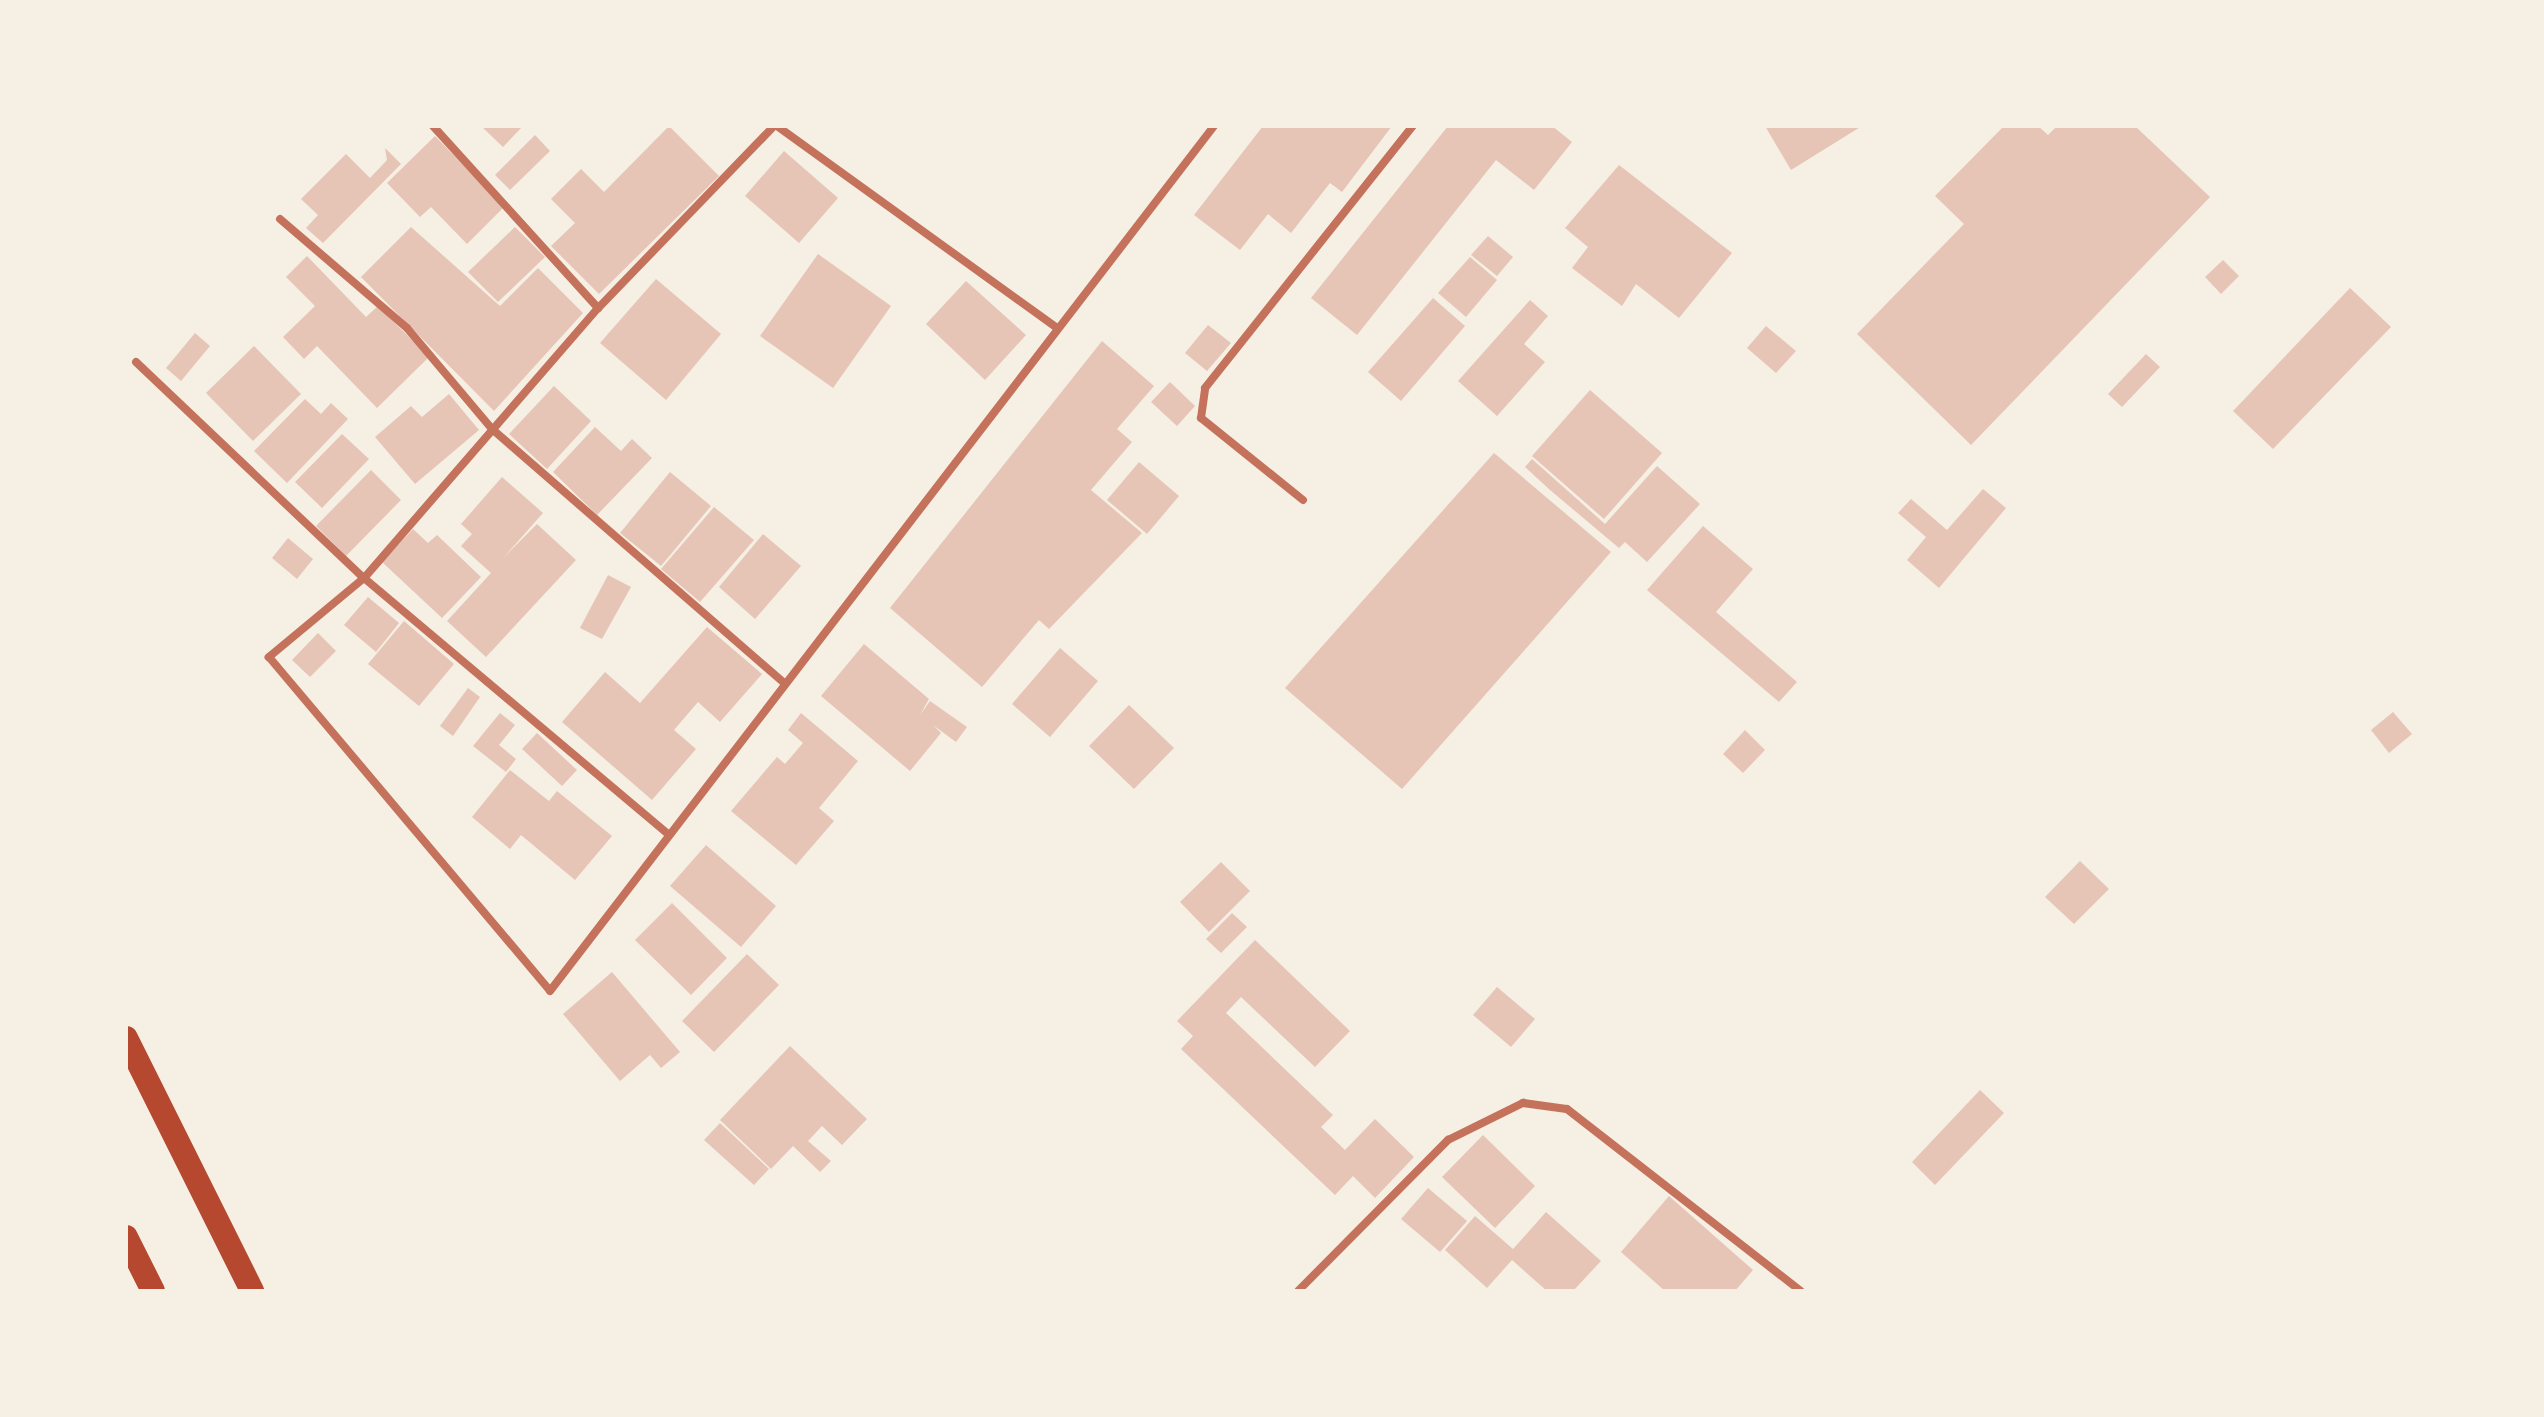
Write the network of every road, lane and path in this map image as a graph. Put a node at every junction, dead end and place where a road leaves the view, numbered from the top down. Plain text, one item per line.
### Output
1 (433, 126) edge
2 (775, 126) edge
3 (1214, 126) edge
4 (1413, 126) edge
5 (280, 219) dead end
6 (598, 308) junction
7 (1057, 328) junction
8 (136, 362) dead end
9 (492, 429) junction
10 (1303, 500) dead end
11 (364, 578) junction
12 (785, 684) junction
13 (669, 835) junction
14 (126, 1038) edge
15 (126, 1237) edge
16 (153, 1291) edge
17 (252, 1291) edge
18 (1298, 1291) edge
19 (1801, 1291) edge

1 - 6 street
2 - 6 street
2 - 7 street
3 - 7 street
4 - 10 street
5 - 9 street
6 - 9 street
7 - 12 street
8 - 11 street
9 - 11 street
9 - 12 street
11 - 13 street
11 - 13 street
12 - 13 street
14 - 17 highway
15 - 16 highway
18 - 19 street

